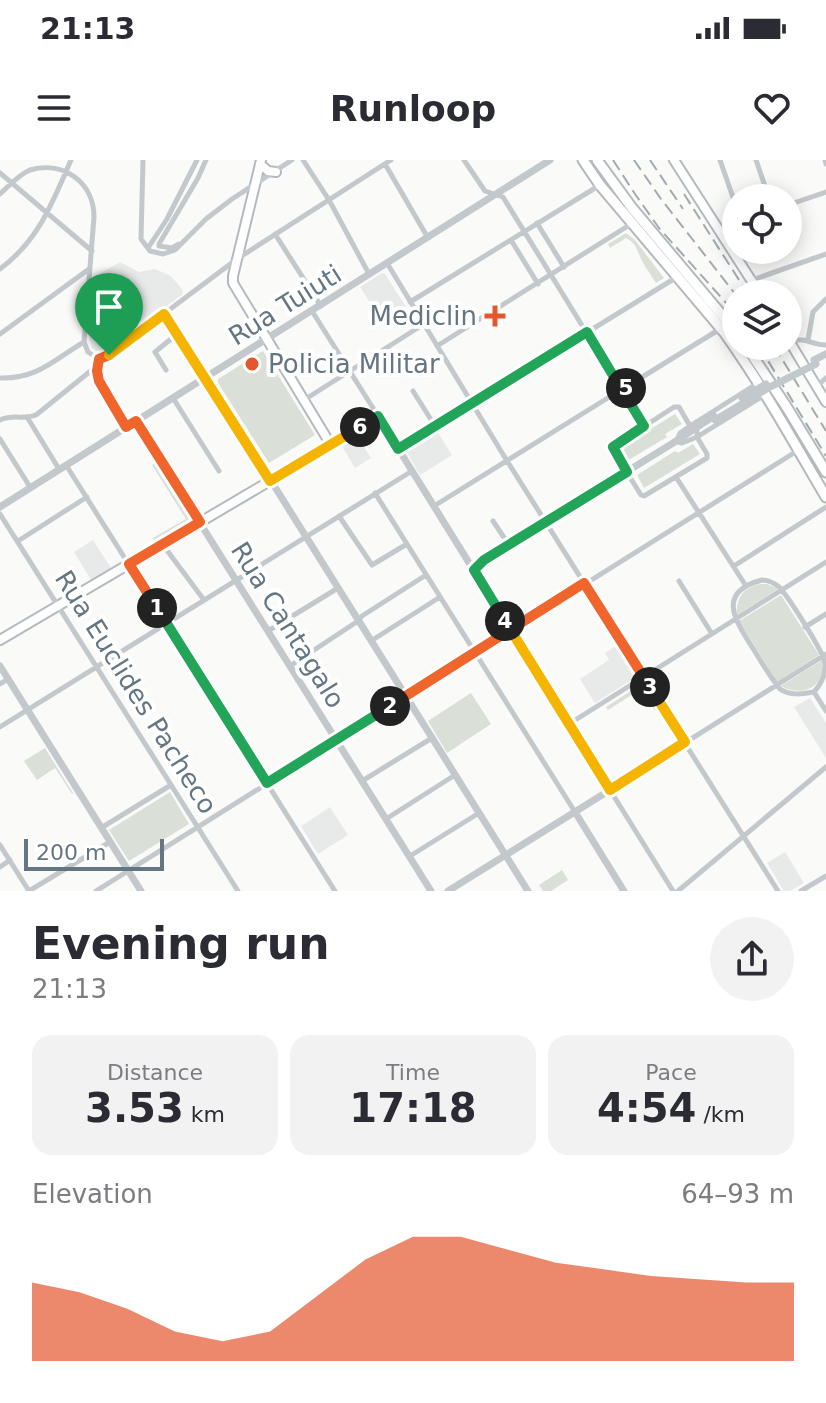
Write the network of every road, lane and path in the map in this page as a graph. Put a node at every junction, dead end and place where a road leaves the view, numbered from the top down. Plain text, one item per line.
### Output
1 (71, 160) edge
2 (143, 160) edge
3 (197, 160) edge
4 (206, 160) edge
5 (292, 160) edge
6 (303, 160) edge
7 (464, 160) edge
8 (550, 160) edge
9 (583, 160) edge
10 (597, 160) edge
11 (720, 160) edge
12 (756, 160) edge
13 (676, 161) edge
14 (260, 162) edge
15 (388, 162) edge
16 (66, 170) junction
17 (276, 172) junction
18 (0, 173) edge
19 (12, 183) junction
20 (255, 184) junction
21 (728, 184) edge
22 (764, 184) edge
23 (600, 185) junction
24 (826, 192) edge
25 (0, 194) edge
26 (179, 194) junction
27 (240, 194) junction
28 (493, 194) junction
29 (186, 199) junction
30 (251, 199) junction
31 (329, 200) junction
32 (802, 200) edge
33 (48, 213) junction
34 (537, 223) junction
35 (632, 223) junction
36 (722, 227) edge
37 (717, 229) junction
38 (525, 231) junction
39 (275, 234) junction
40 (428, 238) junction
41 (511, 240) junction
42 (154, 246) junction
43 (92, 251) junction
44 (826, 254) edge
45 (237, 259) junction
46 (387, 263) junction
47 (564, 267) junction
48 (90, 268) junction
49 (0, 269) edge
50 (222, 270) junction
51 (370, 275) junction
52 (551, 275) junction
53 (233, 276) junction
54 (677, 277) junction
55 (750, 280) edge
56 (754, 280) edge
57 (538, 284) junction
58 (826, 299) edge
59 (410, 302) junction
60 (321, 306) junction
61 (312, 311) junction
62 (164, 314) junction
63 (722, 321) edge
64 (722, 322) edge
65 (424, 324) junction
66 (722, 327) edge
67 (587, 332) junction
68 (0, 334) edge
69 (177, 334) junction
70 (802, 339) edge
71 (267, 340) junction
72 (808, 340) junction
73 (84, 342) junction
74 (826, 345) edge
75 (437, 346) junction
76 (826, 357) edge
77 (746, 360) edge
78 (755, 360) edge
79 (801, 360) edge
80 (98, 362) junction
81 (166, 370) dead end
82 (349, 371) junction
83 (206, 377) junction
84 (0, 378) edge
85 (826, 378) edge
86 (759, 382) junction
87 (816, 386) junction
88 (622, 390) junction
89 (413, 391) dead end
90 (766, 394) junction
91 (173, 398) junction
92 (304, 400) junction
93 (826, 402) edge
94 (472, 403) junction
95 (378, 416) junction
96 (27, 417) junction
97 (0, 420) edge
98 (136, 421) junction
99 (435, 426) junction
100 (644, 426) junction
101 (126, 427) junction
102 (695, 431) junction
103 (0, 439) edge
104 (331, 445) junction
105 (398, 449) junction
106 (798, 450) junction
107 (507, 461) junction
108 (63, 467) junction
109 (219, 471) dead end
110 (412, 471) junction
111 (627, 472) junction
112 (826, 472) edge
113 (676, 477) junction
114 (826, 479) edge
115 (270, 481) junction
116 (30, 487) junction
117 (375, 493) junction
118 (87, 497) junction
119 (826, 497) edge
120 (434, 506) junction
121 (0, 507) edge
122 (826, 507) edge
123 (699, 512) junction
124 (0, 514) edge
125 (339, 516) junction
126 (493, 521) dead end
127 (200, 522) junction
128 (546, 522) junction
129 (305, 537) junction
130 (18, 541) junction
131 (407, 544) junction
132 (163, 545) junction
133 (509, 545) junction
134 (826, 562) edge
135 (129, 564) junction
136 (734, 566) junction
137 (472, 568) junction
138 (426, 575) junction
139 (236, 580) junction
140 (679, 581) dead end
141 (584, 583) junction
142 (746, 586) junction
143 (338, 588) junction
144 (782, 590) junction
145 (440, 597) junction
146 (204, 600) junction
147 (59, 606) junction
148 (826, 614) edge
149 (735, 620) junction
150 (358, 621) junction
151 (167, 623) junction
152 (805, 627) junction
153 (511, 629) junction
154 (268, 631) junction
155 (712, 634) junction
156 (0, 640) edge
157 (371, 641) junction
158 (474, 652) junction
159 (825, 655) edge
160 (0, 666) edge
161 (290, 666) junction
162 (97, 667) junction
163 (643, 677) junction
164 (8, 679) junction
165 (0, 684) edge
166 (776, 685) junction
167 (814, 692) junction
168 (406, 696) junction
169 (28, 710) junction
170 (826, 711) edge
171 (569, 724) junction
172 (0, 727) edge
173 (432, 738) junction
174 (336, 739) junction
175 (685, 742) junction
176 (826, 767) edge
177 (455, 775) junction
178 (362, 781) junction
179 (267, 783) junction
180 (171, 785) junction
181 (610, 790) junction
182 (575, 812) junction
183 (479, 813) junction
184 (386, 819) junction
185 (197, 827) junction
186 (101, 828) junction
187 (744, 836) junction
188 (110, 842) junction
189 (0, 845) edge
190 (506, 855) junction
191 (410, 856) junction
192 (10, 860) junction
193 (0, 867) edge
194 (128, 871) junction
195 (826, 876) edge
196 (29, 891) edge
197 (96, 891) edge
198 (141, 891) edge
199 (238, 891) edge
200 (335, 891) edge
201 (431, 891) edge
202 (448, 891) edge
203 (528, 891) edge
204 (624, 891) edge
205 (676, 891) edge
206 (778, 891) edge
207 (801, 891) edge

1 - 16 street
2 - 42 street
3 - 26 street
4 - 29 street
5 - 17 street
6 - 31 street
7 - 28 street
8 - 28 street, Rua Tuiuti
9 - 23 highway
10 - 63 highway
11 - 21 street
12 - 22 street
13 - 37 main road
14 - 17 main road
14 - 20 main road
15 - 31 street
15 - 40 street
16 - 19 street
16 - 33 street
16 - 43 street
17 - 20 street
18 - 19 street
19 - 25 street
19 - 33 street
20 - 27 street
20 - 30 main road
23 - 34 street
23 - 35 highway
24 - 32 street
26 - 29 street
26 - 42 street
27 - 30 street
27 - 42 street
28 - 38 street
28 - 40 street, Rua Tuiuti
29 - 42 street
30 - 45 main road
31 - 39 street
31 - 51 street
33 - 43 street
33 - 49 street
34 - 38 street
34 - 47 street
35 - 47 street
35 - 54 highway
36 - 37 street
37 - 55 main road
38 - 41 street
38 - 52 street
39 - 45 street
39 - 60 street
40 - 46 street, Rua Tuiuti
41 - 57 street
41 - 59 street
43 - 48 street
44 - 56 street
45 - 50 street
45 - 53 main road
46 - 51 street, Rua Tuiuti
46 - 59 street
47 - 52 street
48 - 68 street
48 - 73 street
50 - 53 main road
50 - 62 street
51 - 60 street, Rua Tuiuti
52 - 57 street
52 - 67 street
53 - 71 main road
54 - 64 highway
54 - 67 street
57 - 75 street
58 - 72 street
59 - 65 street
60 - 61 street, Rua Tuiuti
61 - 71 street, Rua Tuiuti
61 - 82 street
62 - 69 street
62 - 80 street
65 - 75 street
65 - 82 street
66 - 88 street
67 - 88 street
67 - 94 street
69 - 81 street
69 - 83 street
70 - 72 street
71 - 83 street, Rua Tuiuti
71 - 92 main road
72 - 74 street
73 - 80 street
73 - 84 street
75 - 94 street
76 - 102 street, bridge
77 - 86 highway
78 - 112 highway
79 - 87 main road
80 - 96 street
80 - 101 street
82 - 92 street
82 - 95 street
83 - 91 street, Rua Tuiuti
83 - 115 street
85 - 87 street
86 - 90 highway
86 - 102 street
87 - 93 main road
88 - 100 street
88 - 107 street
89 - 99 street
90 - 102 street
90 - 106 highway
91 - 98 street, Rua Tuiuti
91 - 109 street
92 - 104 main road
94 - 99 street
94 - 107 street
95 - 104 street
95 - 105 street
96 - 97 street
96 - 108 street
98 - 101 street, Rua Tuiuti
98 - 127 street, Rua Cantagalo
99 - 105 street
100 - 102 street
100 - 111 street
101 - 108 street, Rua Tuiuti
102 - 111 street
102 - 113 street
103 - 116 street
104 - 115 main road
105 - 110 street
106 - 114 highway
106 - 119 highway
106 - 123 street
107 - 120 street
107 - 128 street
108 - 116 street, Rua Tuiuti
108 - 118 street
110 - 117 street
110 - 120 street
111 - 113 street
111 - 128 street
113 - 123 street
115 - 127 main road
115 - 129 street
116 - 121 street, Rua Tuiuti
117 - 125 street
117 - 131 street
118 - 130 street
118 - 135 street
120 - 137 street
122 - 136 street
123 - 136 street
123 - 141 street
124 - 130 street, Rua Euclides Pacheco
125 - 129 street
125 - 131 street
126 - 133 street
127 - 132 main road
127 - 139 street, Rua Cantagalo
128 - 133 street
128 - 141 street
129 - 139 street
129 - 143 street
130 - 147 street, Rua Euclides Pacheco
131 - 138 street
132 - 135 main road
132 - 146 street
133 - 137 street
134 - 144 street
135 - 147 main road
135 - 151 street
136 - 142 street
137 - 153 street
138 - 145 street
138 - 150 street
139 - 146 street
139 - 154 street, Rua Cantagalo
140 - 155 street
141 - 153 street
141 - 163 street
142 - 144 street
142 - 149 street
143 - 150 street
143 - 154 street
144 - 149 street
144 - 152 street
145 - 157 street
145 - 158 street
146 - 151 street
147 - 156 main road
147 - 162 street, Rua Euclides Pacheco
148 - 152 street
149 - 155 street
149 - 166 street
150 - 157 street
150 - 161 street
151 - 162 street
151 - 179 street
152 - 159 street
153 - 158 street
153 - 171 street
154 - 161 street, Rua Cantagalo
155 - 163 street
157 - 168 street
158 - 168 street
158 - 182 street
159 - 166 street
159 - 167 street
160 - 164 street
161 - 174 street, Rua Cantagalo
162 - 169 street
162 - 180 street, Rua Euclides Pacheco
163 - 171 street
163 - 175 street
164 - 165 street
164 - 169 street
166 - 167 street
166 - 175 street
167 - 170 street
168 - 173 street
168 - 174 street
169 - 172 street
169 - 186 street
171 - 181 street
173 - 177 street
173 - 178 street
174 - 178 street, Rua Cantagalo
174 - 179 street
175 - 181 street
175 - 187 street
176 - 187 street
177 - 183 street
177 - 184 street
178 - 184 street, Rua Cantagalo
179 - 185 street
179 - 200 street
180 - 185 street, Rua Euclides Pacheco
180 - 186 street
181 - 182 street
181 - 205 street
182 - 190 street
182 - 204 street
183 - 190 street
183 - 191 street
184 - 191 street, Rua Cantagalo
185 - 194 street
185 - 199 street, Rua Euclides Pacheco
186 - 188 street
187 - 205 street
187 - 206 street
188 - 194 street
188 - 196 street
189 - 192 street
190 - 202 street
190 - 203 street
191 - 201 street, Rua Cantagalo
192 - 193 street
192 - 196 street
194 - 197 street
194 - 198 street
195 - 207 street

